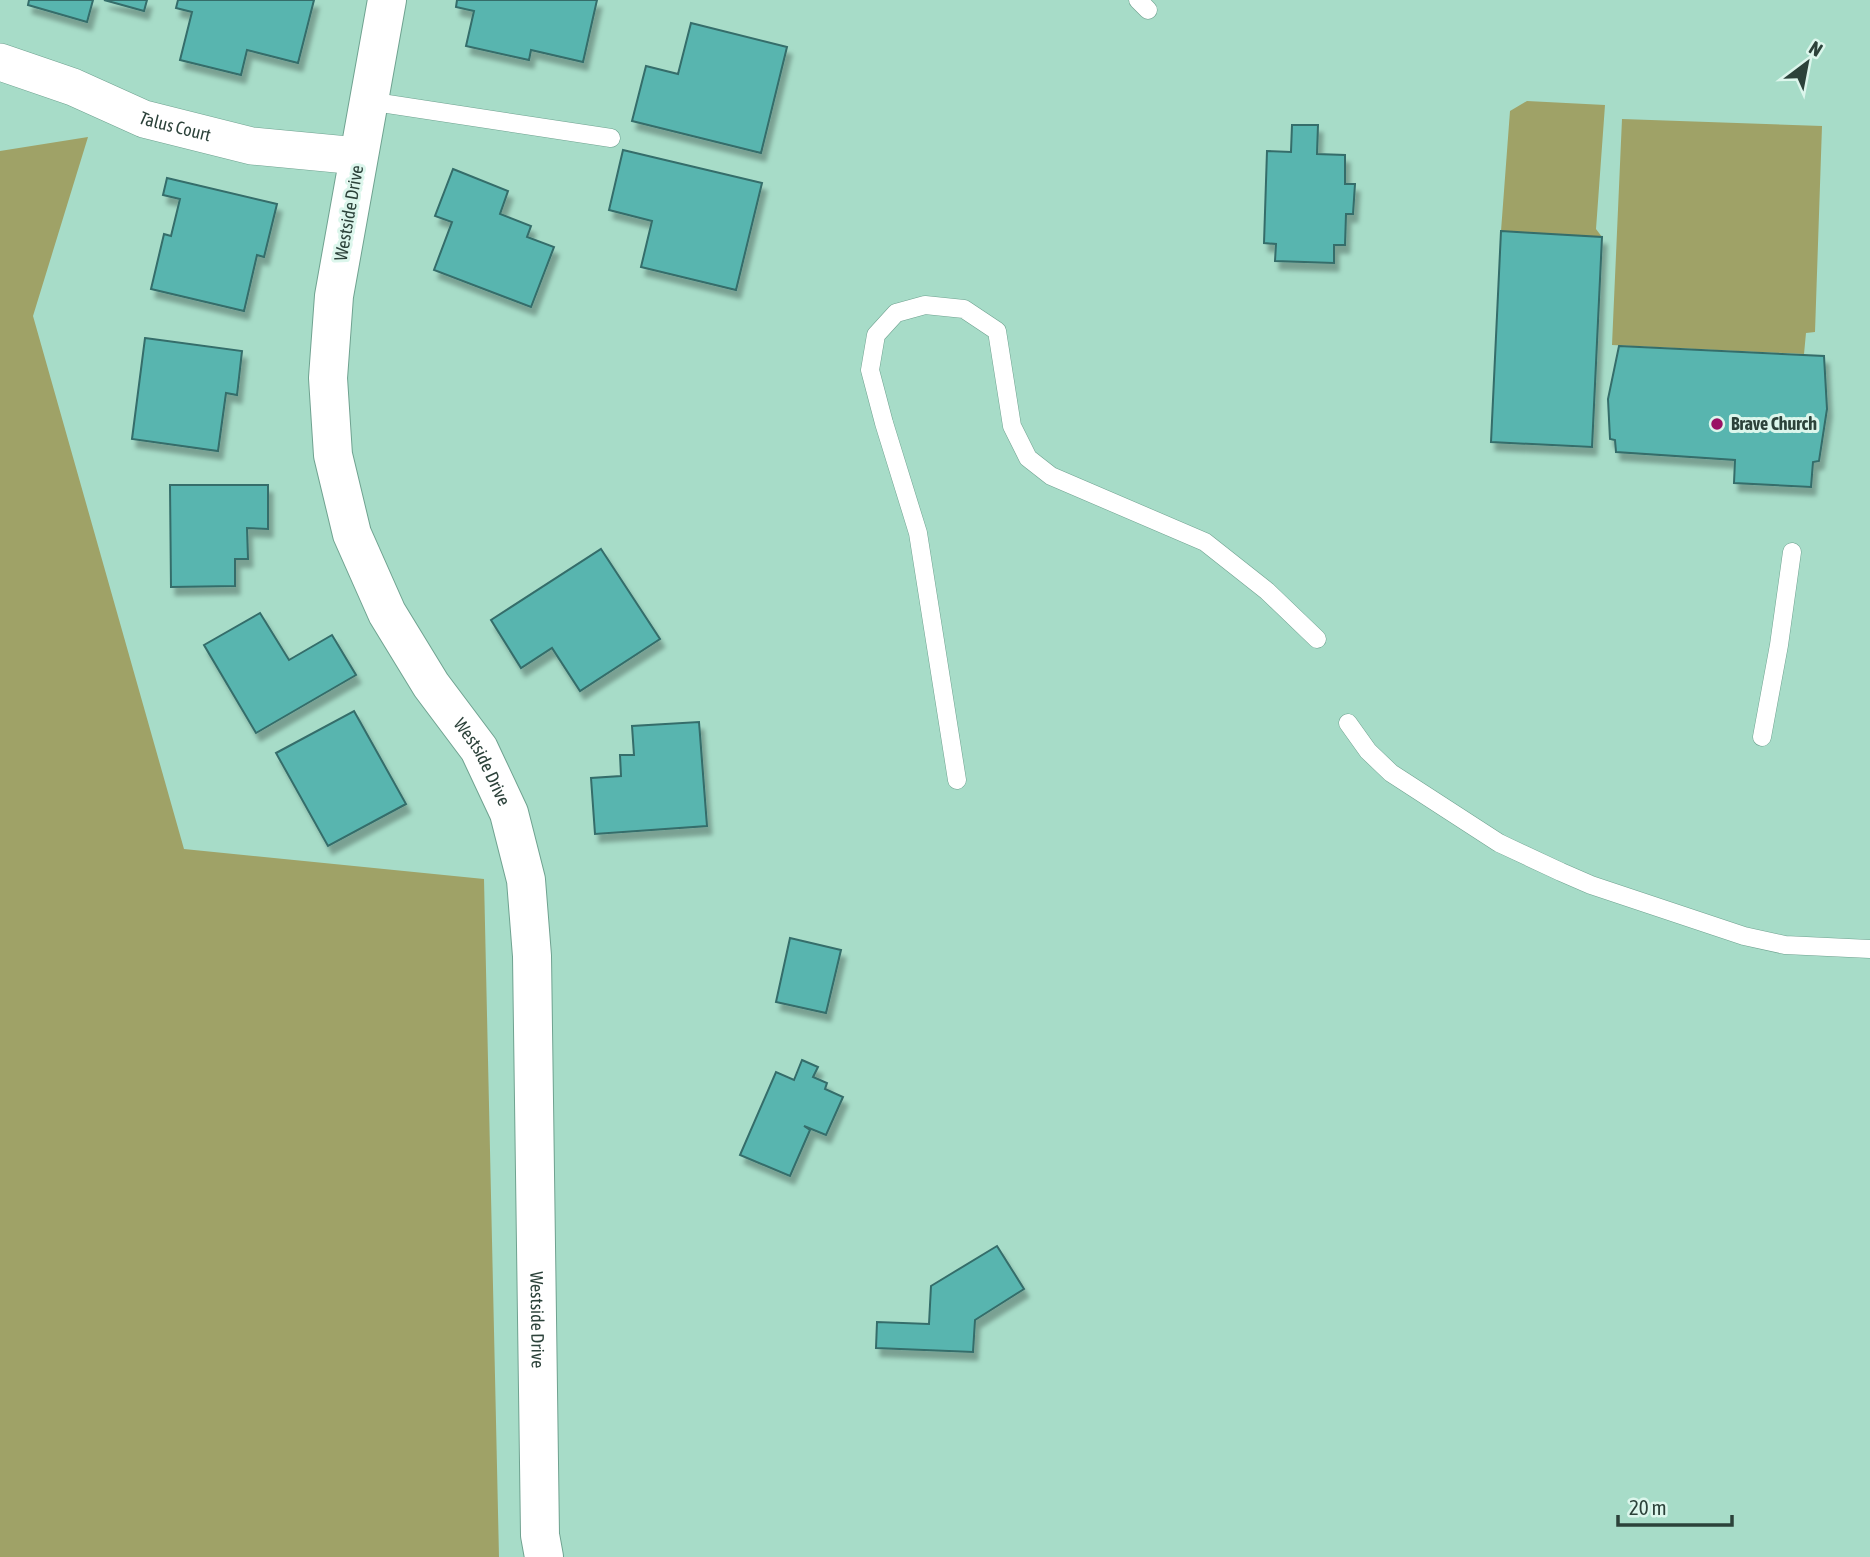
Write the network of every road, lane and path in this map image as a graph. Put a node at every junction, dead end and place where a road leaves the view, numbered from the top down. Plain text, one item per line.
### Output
1 (387, 0) edge
2 (0, 62) edge
3 (368, 101) junction
4 (611, 138) dead end
5 (358, 156) junction
6 (1792, 552) dead end
7 (1317, 639) dead end
8 (1348, 723) dead end
9 (1762, 737) dead end
10 (957, 780) dead end
11 (1870, 949) edge
12 (544, 1557) edge

1 - 3 street, Westside Drive
2 - 5 street, Talus Court
3 - 4 lane
3 - 5 street, Westside Drive
5 - 12 street, Westside Drive
6 - 9 lane
7 - 10 lane
8 - 11 lane

